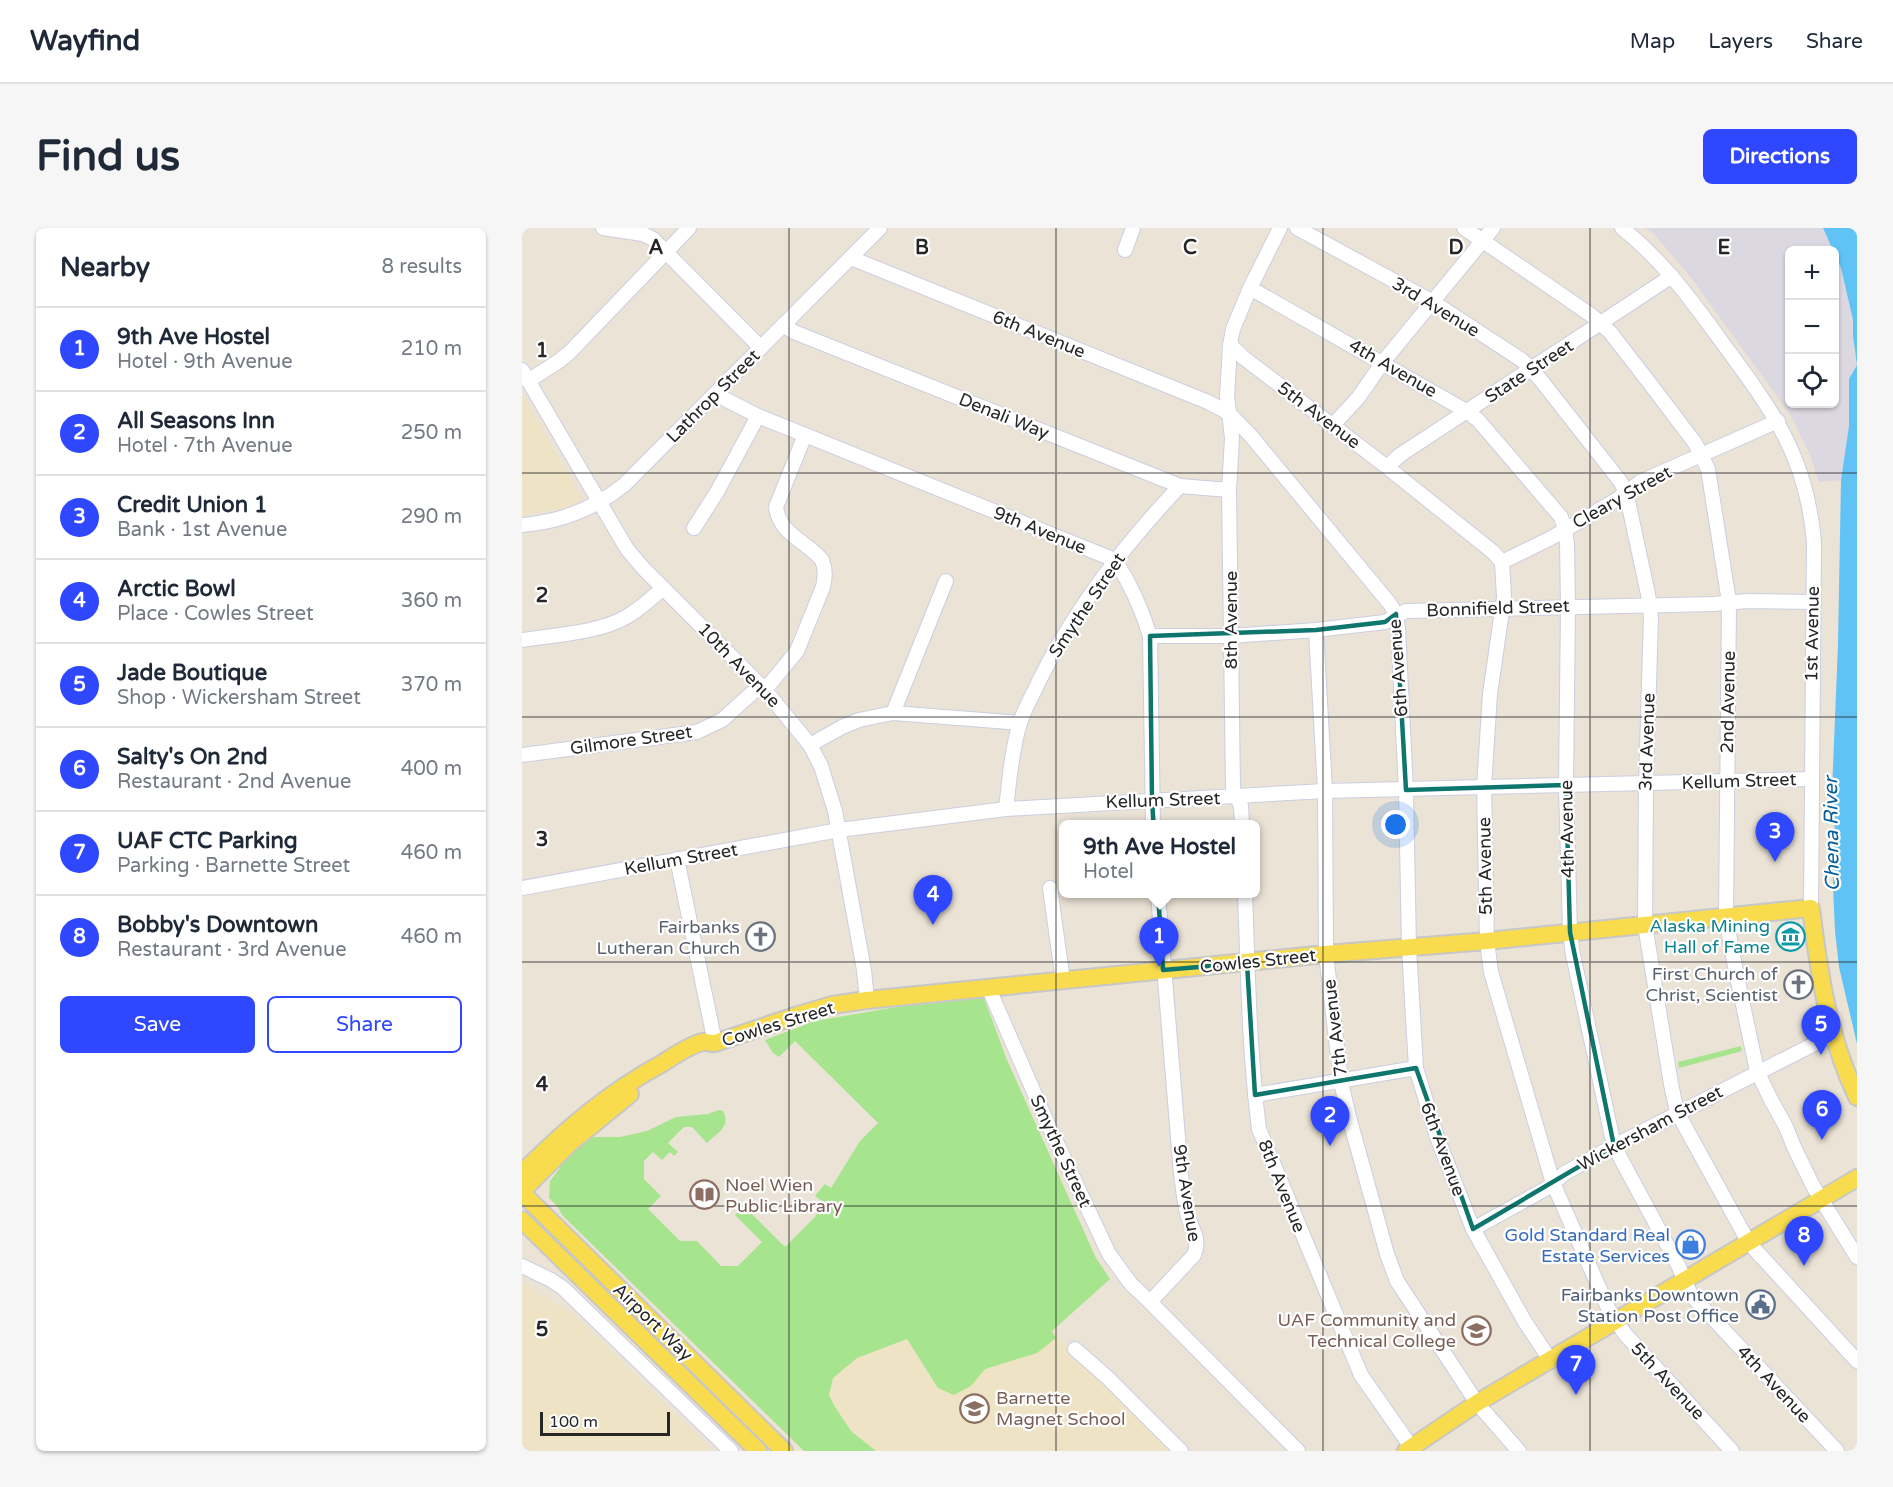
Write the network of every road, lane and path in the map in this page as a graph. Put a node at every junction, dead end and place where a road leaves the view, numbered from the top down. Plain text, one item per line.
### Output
1 (603, 228) edge
2 (689, 228) edge
3 (880, 228) edge
4 (1133, 228) edge
5 (1281, 228) edge
6 (1297, 228) edge
7 (1464, 228) edge
8 (1493, 228) edge
9 (1622, 228) edge
10 (1482, 241) junction
11 (1125, 250) dead end
12 (665, 251) junction
13 (851, 258) junction
14 (1672, 276) junction
15 (1250, 288) junction
16 (1433, 302) junction
17 (1600, 322) junction
18 (783, 325) junction
19 (1230, 345) junction
20 (761, 348) junction
21 (1383, 363) junction
22 (1531, 369) junction
23 (525, 375) edge
24 (715, 394) junction
25 (1468, 412) junction
26 (1229, 413) junction
27 (758, 417) junction
28 (1778, 421) junction
29 (1333, 425) junction
30 (805, 435) junction
31 (1701, 455) junction
32 (1387, 467) junction
33 (1180, 486) junction
34 (1229, 490) junction
35 (1626, 492) junction
36 (599, 502) junction
37 (522, 525) edge
38 (694, 528) dead end
39 (1565, 529) junction
40 (1115, 560) junction
41 (1502, 562) junction
42 (946, 581) dead end
43 (663, 588) junction
44 (1729, 602) junction
45 (1813, 602) junction
46 (1650, 604) junction
47 (1568, 606) junction
48 (1502, 609) junction
49 (1396, 614) junction
50 (1316, 630) junction
51 (1150, 636) junction
52 (1231, 636) junction
53 (522, 640) edge
54 (763, 688) junction
55 (893, 713) junction
56 (1020, 723) junction
57 (810, 745) junction
58 (522, 755) edge
59 (1811, 779) junction
60 (1728, 782) junction
61 (1646, 784) junction
62 (1566, 785) junction
63 (1484, 787) junction
64 (1406, 790) junction
65 (1325, 791) junction
66 (1237, 797) junction
67 (1152, 800) junction
68 (1006, 808) junction
69 (1153, 820) edge
70 (1242, 820) edge
71 (839, 831) junction
72 (677, 859) junction
73 (522, 888) edge
74 (1050, 888) dead end
75 (1158, 898) edge
76 (1245, 898) edge
77 (1811, 908) junction
78 (1726, 918) junction
79 (1645, 925) junction
80 (1570, 932) junction
81 (1487, 941) junction
82 (1409, 948) junction
83 (1326, 954) junction
84 (1247, 963) junction
85 (1163, 970) junction
86 (1063, 981) junction
87 (989, 989) junction
88 (867, 1000) junction
89 (1832, 1035) junction
90 (711, 1043) junction
91 (1416, 1068) junction
92 (1757, 1071) junction
93 (1341, 1082) junction
94 (1255, 1095) junction
95 (1857, 1096) edge
96 (1677, 1112) junction
97 (1614, 1146) junction
98 (522, 1173) edge
99 (1857, 1178) edge
100 (1553, 1183) junction
101 (522, 1192) edge
102 (1821, 1199) junction
103 (522, 1220) edge
104 (1473, 1228) junction
105 (1749, 1243) junction
106 (1857, 1257) edge
107 (522, 1266) edge
108 (1684, 1282) junction
109 (1150, 1302) junction
110 (1616, 1322) junction
111 (1075, 1349) dead end
112 (1854, 1352) edge
113 (1551, 1360) junction
114 (1477, 1403) junction
115 (1410, 1450) edge
116 (731, 1451) edge
117 (758, 1451) edge
118 (784, 1451) edge
119 (1181, 1451) edge
120 (1298, 1451) edge
121 (1519, 1451) edge
122 (1732, 1451) edge
123 (1837, 1451) edge

1 - 12 street
2 - 12 street
3 - 13 street, Lathrop Street
4 - 11 street
5 - 15 street, 8th Avenue
6 - 16 street, 3rd Avenue
7 - 10 street, 2nd Avenue
8 - 10 street
9 - 14 street, 1st Avenue
10 - 16 street
10 - 17 street, 2nd Avenue
12 - 20 street
12 - 23 street
13 - 18 street, Lathrop Street
13 - 26 street, 6th Avenue
14 - 17 street, State Street
14 - 28 street, 1st Avenue
15 - 19 street, 8th Avenue
15 - 21 street, 4th Avenue
16 - 21 street
16 - 22 street, 3rd Avenue
17 - 22 street, State Street
17 - 31 street, 2nd Avenue
18 - 20 street, Lathrop Street
18 - 33 street, Denali Way
19 - 26 street, 8th Avenue
19 - 29 street, 5th Avenue
20 - 24 street, Lathrop Street
21 - 25 street, 4th Avenue
21 - 29 street
22 - 25 street, State Street
22 - 35 street, 3rd Avenue
23 - 36 street, 10th Avenue
24 - 27 street, 9th Avenue
24 - 36 street, Lathrop Street
25 - 32 street, State Street
25 - 39 street, 4th Avenue
26 - 34 street, 8th Avenue
26 - 49 street, 6th Avenue
27 - 30 street, 9th Avenue
27 - 38 street
28 - 31 street, Cleary Street
28 - 45 street, 1st Avenue
29 - 32 street, 5th Avenue
30 - 40 street, 9th Avenue
30 - 54 street, Gilmore Street
31 - 35 street, Cleary Street
31 - 44 street, 2nd Avenue
32 - 41 street, 5th Avenue
33 - 34 street, Denali Way
33 - 40 street, Smythe Street
34 - 52 street, 8th Avenue
35 - 39 street, Cleary Street
35 - 46 street, 3rd Avenue
36 - 37 street, Lathrop Street
36 - 43 street, 10th Avenue
39 - 41 street, Cleary Street
39 - 47 street, 4th Avenue
40 - 51 street
40 - 56 street, Smythe Street
41 - 48 street, 5th Avenue
42 - 55 street
43 - 53 street
43 - 54 street, 10th Avenue
44 - 45 street, Bonnifield Street
44 - 46 street, Bonnifield Street
44 - 60 street, 2nd Avenue
45 - 59 street, 1st Avenue
46 - 47 street, Bonnifield Street
46 - 61 street, 3rd Avenue
47 - 48 street, Bonnifield Street
47 - 62 street, 4th Avenue
48 - 49 street, Bonnifield Street
48 - 63 street, 5th Avenue
49 - 50 street, Bonnifield Street
49 - 64 street, 6th Avenue
50 - 52 street, Bonnifield Street
50 - 65 street, 7th Avenue
51 - 52 street, Bonnifield Street
51 - 67 street
52 - 66 street, 8th Avenue
54 - 57 street, 10th Avenue
54 - 58 street, Gilmore Street
55 - 56 street
55 - 57 street
56 - 68 street, Smythe Street
57 - 71 street, 10th Avenue
59 - 60 street, Kellum Street
59 - 77 street, 1st Avenue
60 - 61 street, Kellum Street
60 - 78 street, 2nd Avenue
61 - 62 street, Kellum Street
61 - 79 street, 3rd Avenue
62 - 63 street, Kellum Street
62 - 80 street, 4th Avenue
63 - 64 street, Kellum Street
63 - 81 street, 5th Avenue
64 - 65 street, Kellum Street
64 - 82 street, 6th Avenue
65 - 66 street, Kellum Street
65 - 83 street, 7th Avenue
66 - 67 street, Kellum Street
66 - 70 street, 8th Avenue
67 - 68 street, Kellum Street
67 - 69 street
68 - 71 street, Kellum Street
71 - 72 street, Kellum Street
71 - 88 street, 10th Avenue
72 - 73 street, Kellum Street
72 - 90 street
74 - 86 street
75 - 85 street, 9th Avenue
76 - 84 street, 8th Avenue
77 - 78 main road, Cowles Street
77 - 89 main road, 1st Avenue
78 - 79 main road, Cowles Street
78 - 92 street, 2nd Avenue
79 - 80 main road, Cowles Street
79 - 96 street, 3rd Avenue
80 - 81 main road, Cowles Street
80 - 97 street, 4th Avenue
81 - 82 main road, Cowles Street
81 - 100 street, 5th Avenue
82 - 83 main road, Cowles Street
82 - 91 street, 6th Avenue
83 - 84 main road, Cowles Street
83 - 93 street, 7th Avenue
84 - 85 main road, Cowles Street
84 - 94 street, 8th Avenue
85 - 86 main road, Cowles Street
85 - 109 street, 9th Avenue
86 - 87 main road, Cowles Street
87 - 88 main road, Cowles Street
87 - 109 street, Smythe Street
88 - 90 main road, Cowles Street
89 - 92 street, Wickersham Street
89 - 95 main road, 1st Avenue
90 - 98 main road, Cowles Street
90 - 101 main road, Cowles Street
91 - 93 street
91 - 104 street, 6th Avenue
92 - 96 street, Wickersham Street
92 - 102 street, 2nd Avenue
93 - 94 street
93 - 114 street, 7th Avenue
94 - 115 street, 8th Avenue
96 - 97 street, Wickersham Street
96 - 105 street, 3rd Avenue
97 - 100 street, Wickersham Street
97 - 108 street, 4th Avenue
99 - 102 main road
100 - 104 street, Wickersham Street
100 - 110 street, 5th Avenue
101 - 118 main road, Airport Way
102 - 105 main road
102 - 106 street, 2nd Avenue
103 - 117 main road, Airport Way
104 - 113 street, 6th Avenue
105 - 108 main road
105 - 112 street, 3rd Avenue
107 - 116 street
108 - 110 main road
108 - 123 street, 4th Avenue
109 - 120 street
110 - 113 main road
110 - 122 street, 5th Avenue
111 - 119 street
113 - 114 main road
114 - 115 main road
114 - 121 street, 7th Avenue

